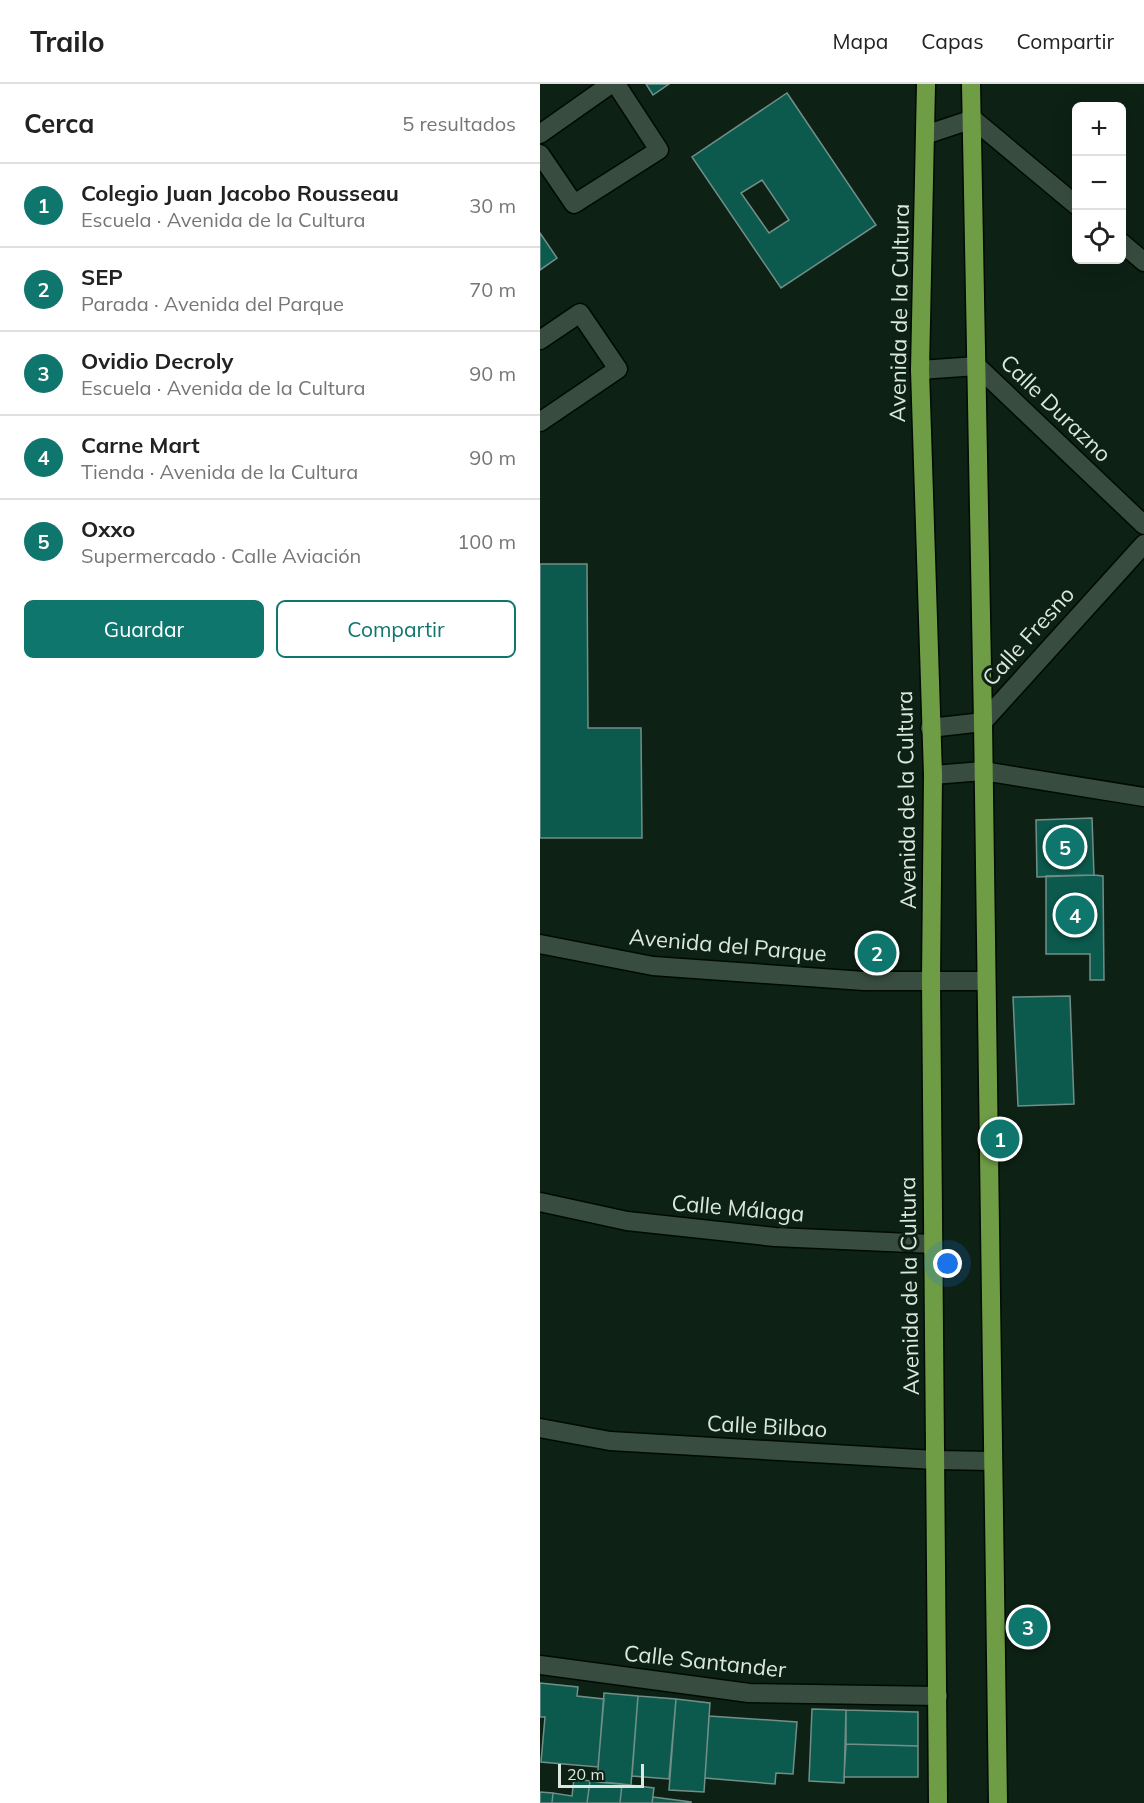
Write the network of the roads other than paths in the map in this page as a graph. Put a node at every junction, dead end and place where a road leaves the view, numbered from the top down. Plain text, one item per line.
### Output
1 (611, 84) edge
2 (616, 84) edge
3 (926, 84) edge
4 (971, 84) edge
5 (973, 118) junction
6 (540, 134) edge
7 (925, 135) junction
8 (540, 154) edge
9 (1072, 201) edge
10 (1126, 246) edge
11 (1144, 262) edge
12 (540, 340) edge
13 (976, 366) junction
14 (920, 370) junction
15 (540, 422) edge
16 (1144, 525) edge
17 (1144, 544) edge
18 (983, 722) junction
19 (930, 728) junction
20 (983, 771) junction
21 (933, 775) junction
22 (1144, 797) edge
23 (540, 944) edge
24 (931, 980) junction
25 (986, 981) junction
26 (540, 1202) edge
27 (933, 1244) junction
28 (540, 1428) edge
29 (935, 1460) junction
30 (993, 1461) junction
31 (540, 1665) edge
32 (938, 1696) junction
33 (938, 1803) edge
34 (998, 1803) edge

1 - 6 street
2 - 8 street
3 - 7 main road, Avenida de la Cultura
4 - 5 main road
5 - 7 street
5 - 9 street
5 - 13 main road
7 - 14 main road, Avenida de la Cultura
10 - 11 street
12 - 15 street
13 - 14 street, Calle Durazno
13 - 16 street, Calle Durazno
13 - 18 main road
14 - 19 main road, Avenida de la Cultura
17 - 18 street, Calle Fresno
18 - 19 street, Calle Fresno
18 - 20 main road
19 - 21 main road, Avenida de la Cultura
20 - 21 street
20 - 22 street
20 - 25 main road
21 - 24 main road, Avenida de la Cultura
23 - 24 street, Avenida del Parque
24 - 25 street, Avenida del Parque
24 - 27 main road, Avenida de la Cultura
25 - 30 main road
26 - 27 street, Calle Málaga
27 - 29 main road, Avenida de la Cultura
28 - 29 street, Calle Bilbao
29 - 30 street, Calle Bilbao
29 - 32 main road, Avenida de la Cultura
30 - 34 main road
31 - 32 street, Calle Santander
32 - 33 main road, Avenida de la Cultura

